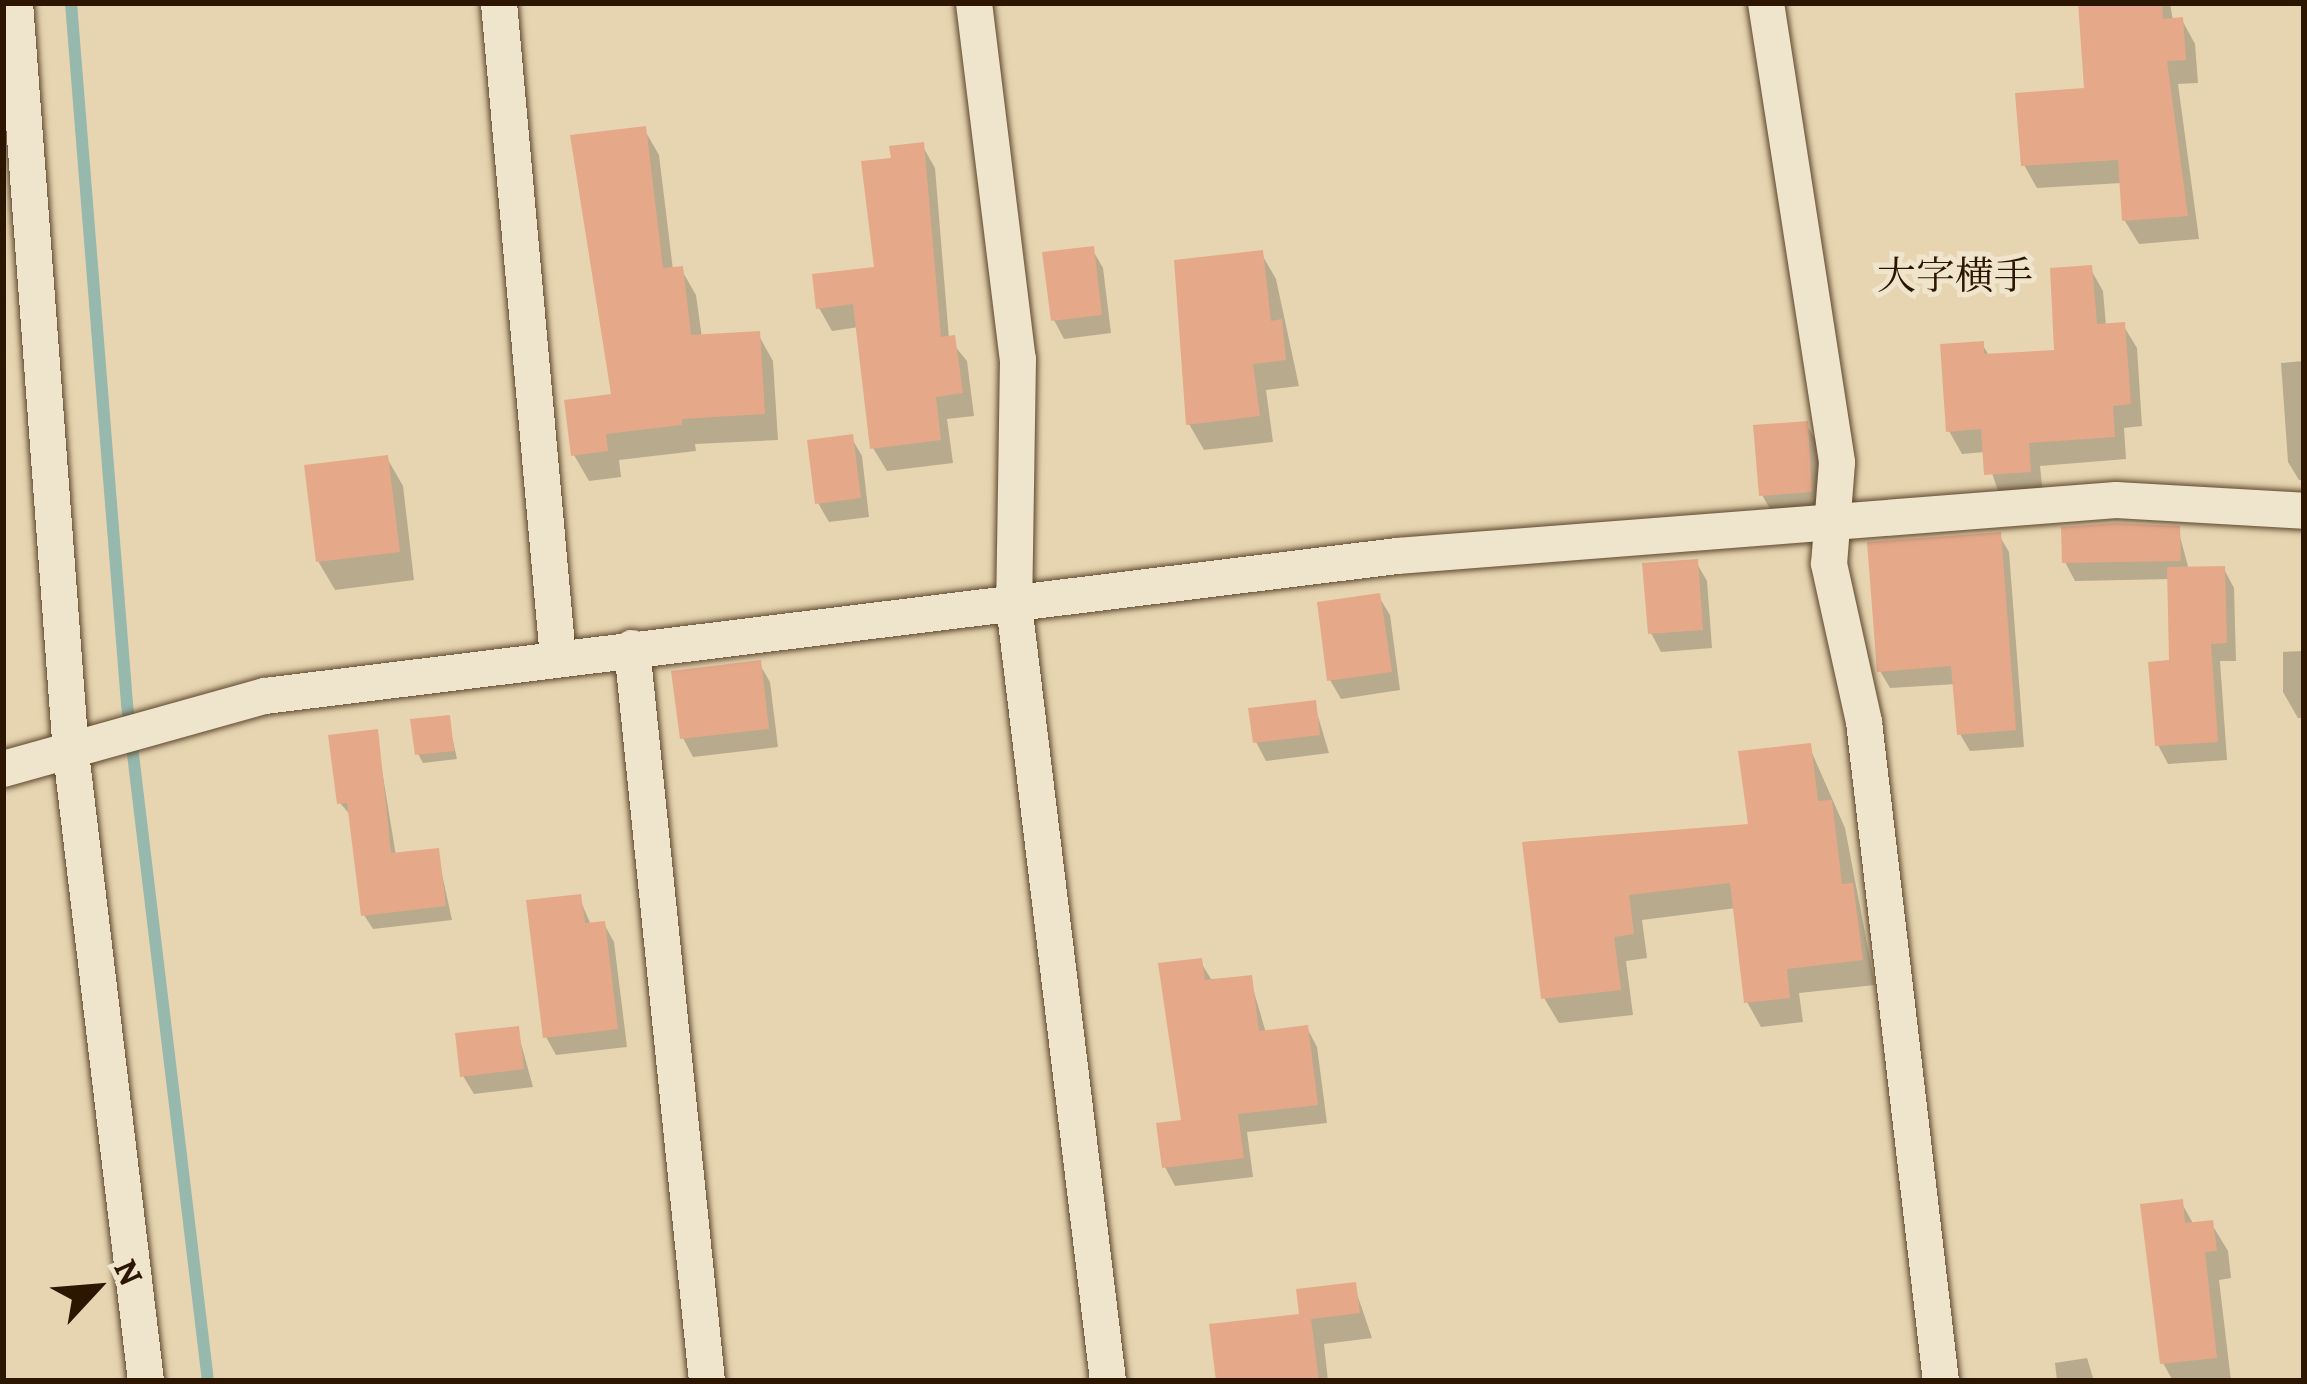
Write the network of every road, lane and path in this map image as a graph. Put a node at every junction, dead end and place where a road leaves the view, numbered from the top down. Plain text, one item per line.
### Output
1 (15, 3) edge
2 (499, 3) edge
3 (974, 3) edge
4 (1766, 3) edge
5 (2304, 511) edge
6 (1830, 517) junction
7 (1014, 605) junction
8 (632, 648) junction
9 (558, 658) junction
10 (71, 753) junction
11 (3, 769) edge
12 (146, 1381) edge
13 (707, 1381) edge
14 (1108, 1381) edge
15 (1941, 1381) edge

1 - 10 street
2 - 9 street
3 - 7 street
4 - 6 street
5 - 6 street
6 - 7 street
6 - 15 street
7 - 8 street
7 - 14 street
8 - 9 street
8 - 13 street
9 - 10 street
10 - 11 street
10 - 12 street

